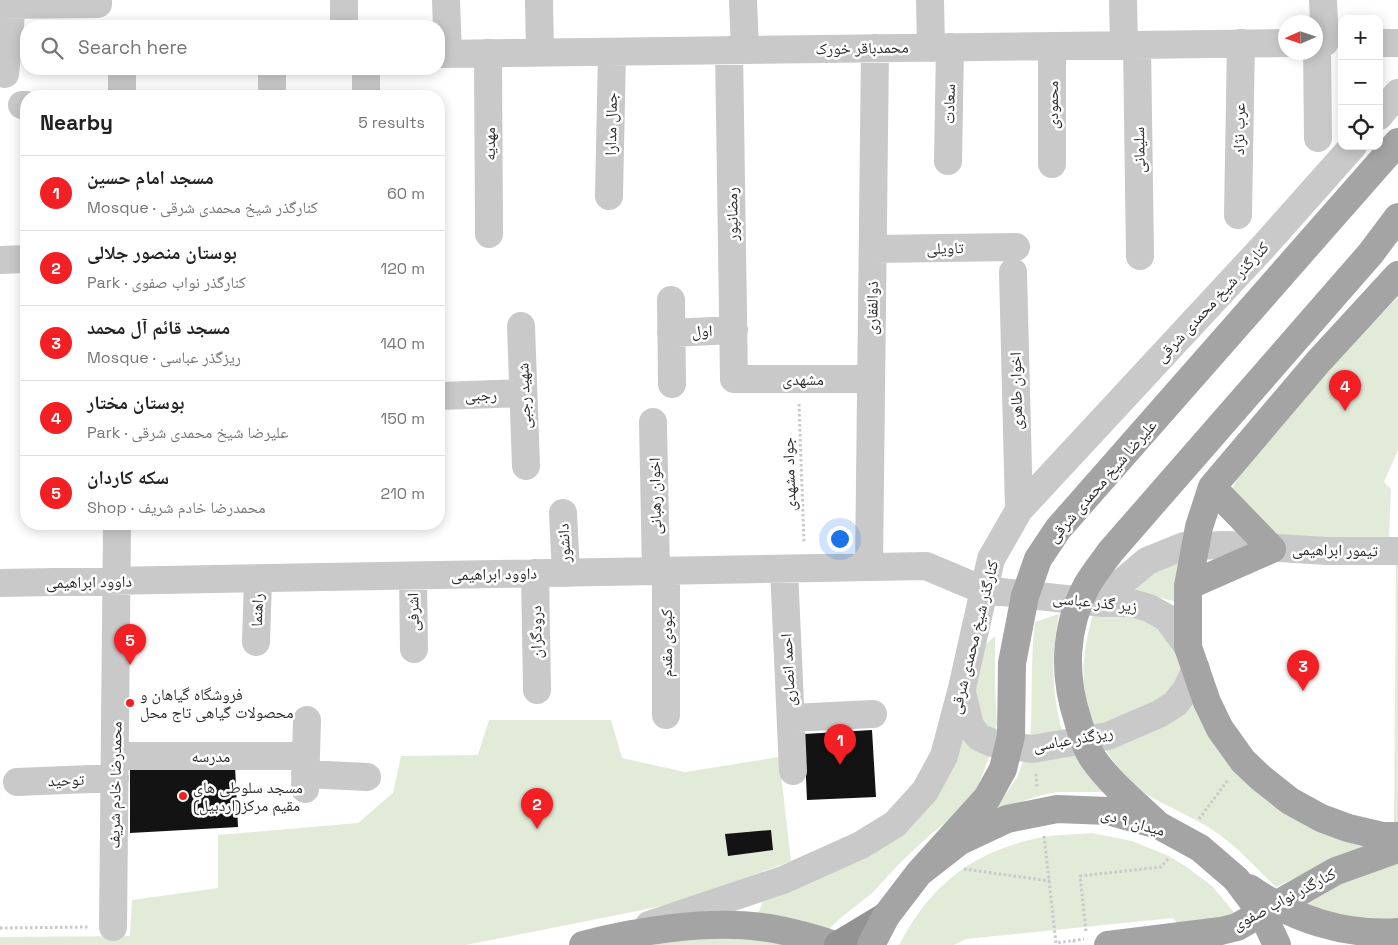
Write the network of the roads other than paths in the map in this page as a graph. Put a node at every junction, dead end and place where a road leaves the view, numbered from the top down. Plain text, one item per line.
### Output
1 (344, 0) edge
2 (446, 0) edge
3 (539, 0) edge
4 (743, 0) edge
5 (930, 0) edge
6 (1123, 0) edge
7 (1323, 0) edge
8 (98, 2) edge
9 (6, 5) edge
10 (344, 20) edge
11 (445, 20) edge
12 (1278, 43) edge
13 (1325, 43) edge
14 (1383, 43) edge
15 (1398, 43) edge
16 (1241, 44) junction
17 (1131, 45) junction
18 (1052, 46) junction
19 (941, 47) junction
20 (875, 48) junction
21 (737, 50) junction
22 (540, 52) junction
23 (612, 52) junction
24 (488, 53) junction
25 (445, 54) edge
26 (5, 74) dead end
27 (122, 75) edge
28 (272, 75) edge
29 (366, 75) edge
30 (122, 90) edge
31 (272, 90) edge
32 (366, 90) edge
33 (1398, 93) edge
34 (1383, 111) edge
35 (1318, 138) dead end
36 (1398, 142) edge
37 (1349, 150) edge
38 (948, 161) dead end
39 (1052, 164) dead end
40 (610, 196) dead end
41 (1238, 215) dead end
42 (1398, 218) edge
43 (489, 234) dead end
44 (873, 249) junction
45 (1140, 256) dead end
46 (20, 259) edge
47 (1015, 259) joint
48 (0, 260) edge
49 (1398, 275) edge
50 (671, 300) dead end
51 (522, 326) dead end
52 (734, 330) junction
53 (671, 333) junction
54 (734, 379) joint
55 (871, 379) junction
56 (672, 384) dead end
57 (524, 394) junction
58 (445, 396) edge
59 (653, 422) dead end
60 (526, 466) dead end
61 (1212, 487) junction
62 (1018, 510) junction
63 (563, 513) dead end
64 (117, 530) edge
65 (1195, 546) junction
66 (1272, 549) junction
67 (1398, 551) edge
68 (869, 568) junction
69 (794, 569) junction
70 (661, 571) junction
71 (566, 573) junction
72 (535, 574) junction
73 (413, 576) junction
74 (258, 579) junction
75 (117, 581) junction
76 (0, 583) edge
77 (1188, 586) junction
78 (983, 590) junction
79 (1103, 603) junction
80 (256, 642) dead end
81 (414, 649) dead end
82 (1192, 658) junction
83 (962, 688) junction
84 (537, 690) dead end
85 (873, 714) dead end
86 (666, 715) dead end
87 (791, 718) junction
88 (307, 720) dead end
89 (115, 767) junction
90 (793, 771) dead end
91 (305, 773) junction
92 (367, 778) dead end
93 (17, 782) dead end
94 (1158, 825) junction
95 (1398, 836) edge
96 (1398, 850) edge
97 (919, 873) junction
98 (1236, 879) junction
99 (886, 916) junction
100 (113, 927) road end
101 (1398, 932) edge
102 (616, 936) junction
103 (583, 945) edge
104 (837, 945) edge
105 (871, 945) edge
106 (1108, 945) edge
107 (1278, 945) edge

1 - 10 street
2 - 11 street
3 - 22 street
4 - 21 street, رمضانپور
5 - 19 street, سعادت
6 - 17 street, سلیمانی
7 - 13 street
8 - 9 street
9 - 26 street
12 - 16 street, محمدباقر خورک
13 - 35 street
14 - 15 street
16 - 17 street, محمدباقر خورک
16 - 41 street, عرب نژاد
17 - 18 street, محمدباقر خورک
17 - 45 street, سلیمانی
18 - 19 street, محمدباقر خورک
18 - 39 street, محمودی
19 - 20 street, محمدباقر خورک
19 - 38 street, سعادت
20 - 21 street, محمدباقر خورک
20 - 44 street, ذوالفقاری
21 - 23 street, محمدباقر خورک
21 - 52 street, رمضانپور
22 - 23 street, محمدباقر خورک
22 - 24 street, محمدباقر خورک
23 - 40 street, جمال مدارا
24 - 25 street, محمدباقر خورک
24 - 43 street, مهدیه
27 - 30 street
28 - 31 street
29 - 32 street
33 - 34 street
36 - 97 main road, علیرضا شیخ محمدی شرقی, bridge
37 - 62 street, کنارگذر شیخ محمدی شرقی
42 - 94 main road, bridge
44 - 47 street, تاویلی
44 - 55 street, ذوالفقاری
46 - 48 street
47 - 62 street, اخوان طاهری
49 - 61 main road
50 - 53 street, اول
51 - 57 street, شهید رجبی
52 - 53 street, اول
52 - 54 street, رمضانپور
53 - 56 street, اول
54 - 55 street, مشهدی
55 - 68 street, ذوالفقاری
57 - 58 street, رجبی
57 - 60 street, شهید رجبی
59 - 70 street, اخوان رهبانی
61 - 65 main road
61 - 66 main road
62 - 78 street, کنارگذر شیخ محمدی شرقی
63 - 71 street, دانشور
64 - 75 street, محمدرضا خادم شریف
65 - 66 street, تیمور ابراهیمی
65 - 77 main road
65 - 79 street, تیمور ابراهیمی
66 - 67 street, تیمور ابراهیمی
66 - 77 main road
68 - 69 street, داوود ابراهیمی
68 - 78 street, داوود ابراهیمی
69 - 70 street, داوود ابراهیمی
69 - 87 street, احمد انصاری
70 - 71 street, داوود ابراهیمی
70 - 86 street, کبودی مقدم
71 - 72 street, داوود ابراهیمی
72 - 73 street, داوود ابراهیمی
72 - 84 street, درودگران
73 - 74 street, داوود ابراهیمی
73 - 81 street, اشرفی
74 - 75 street, داوود ابراهیمی
74 - 80 street, راهنما
75 - 76 street, داوود ابراهیمی
75 - 89 street, محمدرضا خادم شریف
77 - 82 main road
78 - 79 street, زیر گذر عباسی
78 - 83 street, کنارگذر شیخ محمدی شرقی
79 - 82 street, زیر گذر عباسی
82 - 83 street, ریزگذر عباسی
82 - 95 main road
83 - 102 street, کنارگذر شیخ محمدی شرقی
85 - 87 street
87 - 90 street, احمد انصاری
88 - 91 street
89 - 91 street, مدرسه
89 - 93 street, توحید
89 - 100 street, محمدرضا خادم شریف
91 - 92 street, مدرسه
94 - 97 main road, میدان ۹ دی, bridge
94 - 98 main road, میدان ۹ دی, bridge
96 - 106 main road, کنارگذر نواب صفوی
97 - 99 main road, میدان ۹ دی, bridge
98 - 101 main road, bridge
98 - 107 main road, میدان ۹ دی, bridge
99 - 104 highway
99 - 105 main road, میدان ۹ دی, bridge
102 - 103 main road
102 - 104 main road

